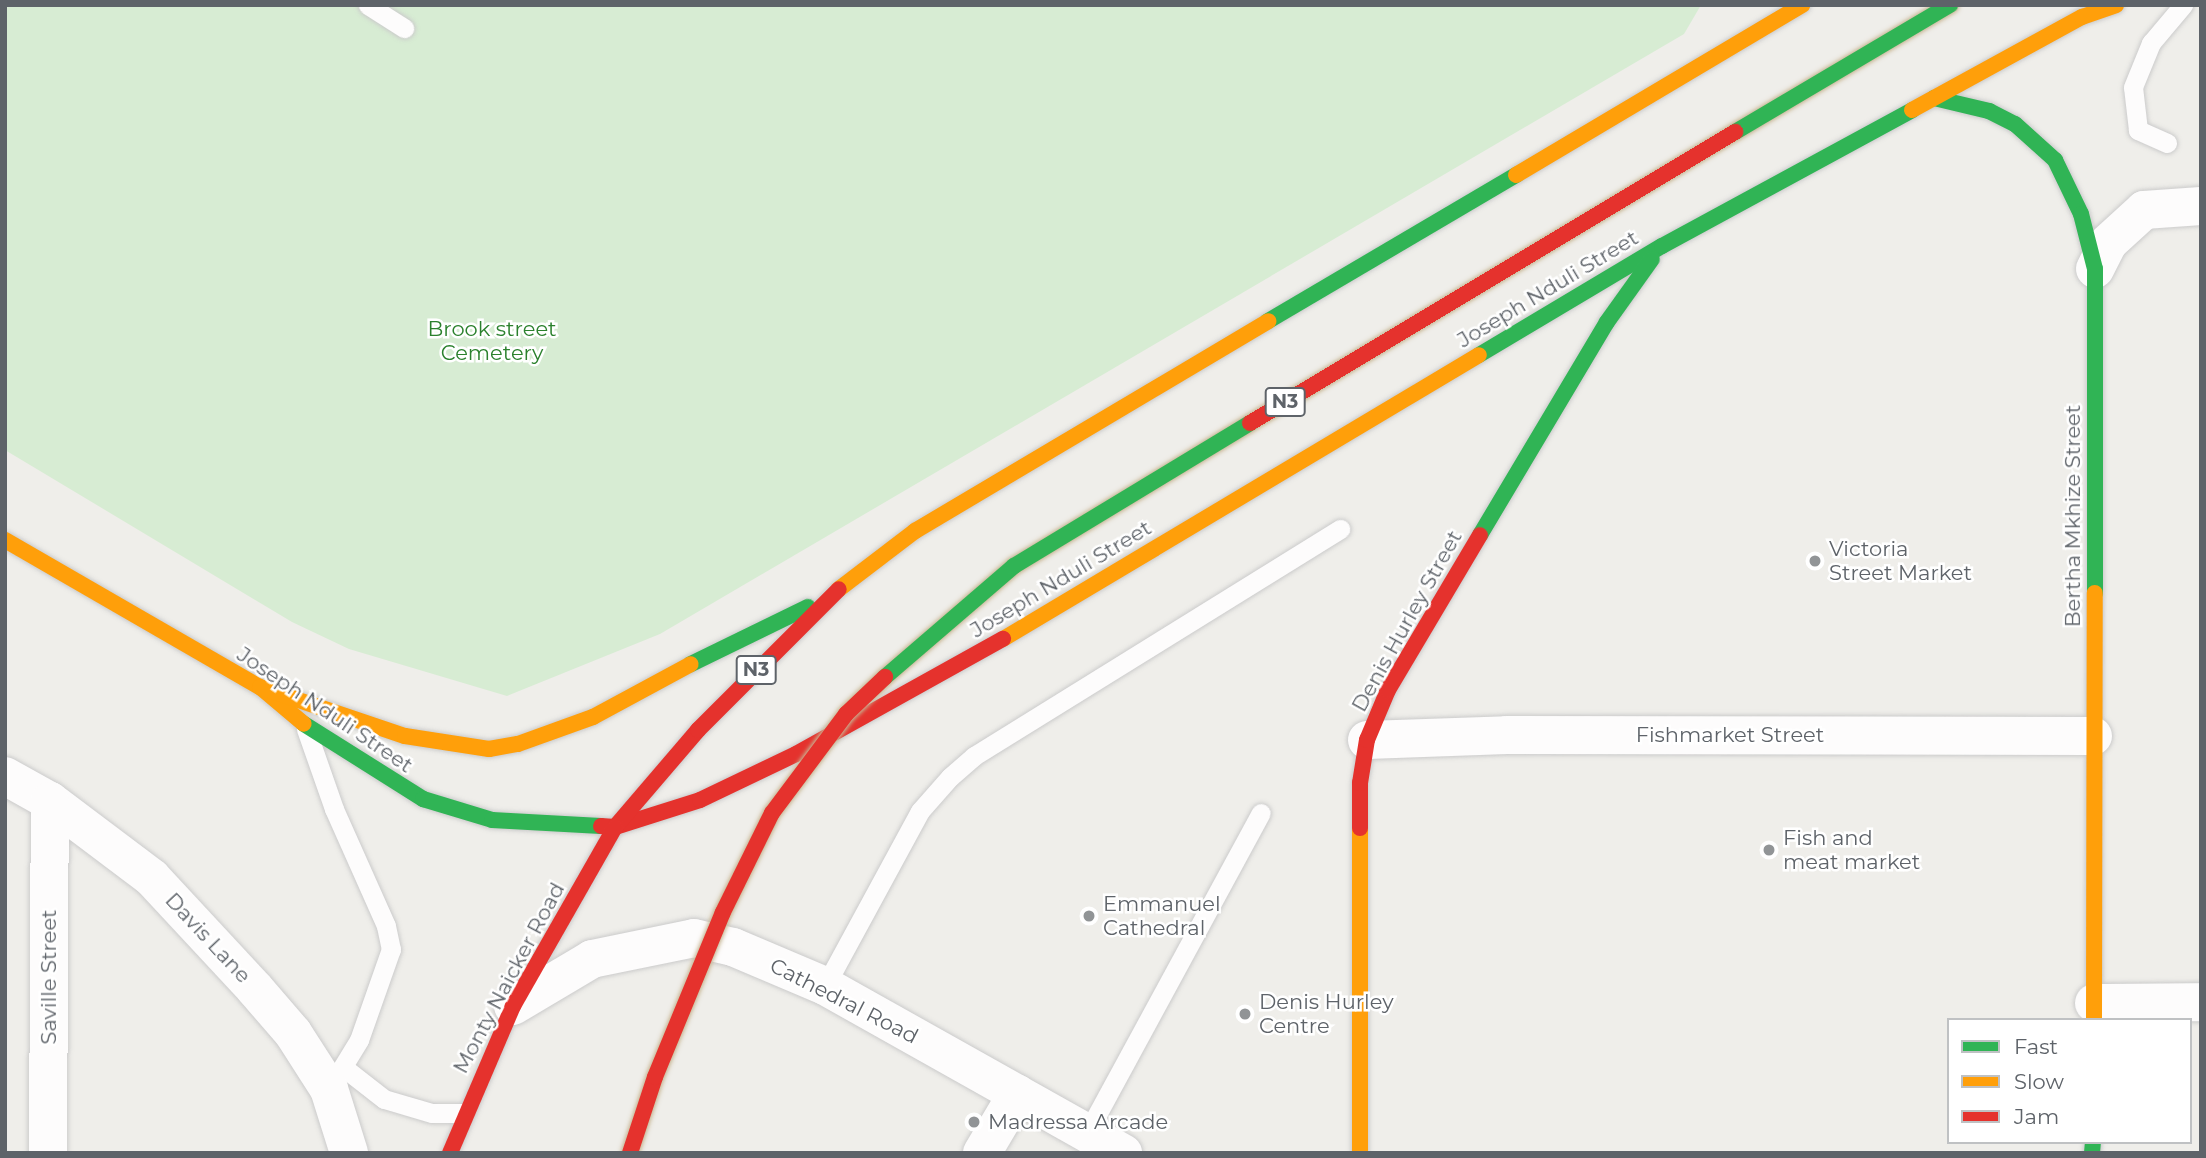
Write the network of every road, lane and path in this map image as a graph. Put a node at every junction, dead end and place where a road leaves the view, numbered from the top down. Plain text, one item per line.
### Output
1 (368, 5) edge
2 (1802, 5) edge
3 (1950, 5) edge
4 (2116, 5) edge
5 (2183, 5) edge
6 (404, 28) dead end
7 (1934, 98) junction
8 (2167, 144) dead end
9 (2201, 206) edge
10 (1662, 246) junction
11 (2095, 269) junction
12 (1340, 529) dead end
13 (5, 540) edge
14 (821, 602) junction
15 (260, 687) junction
16 (304, 725) junction
17 (2093, 736) junction
18 (1367, 740) junction
19 (5, 776) edge
20 (50, 801) junction
21 (1261, 813) dead end
22 (615, 827) junction
23 (825, 986) junction
24 (2201, 1002) edge
25 (513, 1006) junction
26 (2094, 1011) edge
27 (336, 1078) junction
28 (1017, 1094) junction
29 (463, 1113) junction
30 (1087, 1133) junction
31 (48, 1153) edge
32 (349, 1153) edge
33 (450, 1153) edge
34 (630, 1153) edge
35 (982, 1153) edge
36 (1123, 1153) edge
37 (1360, 1153) edge

1 - 6 lane
2 - 14 main road, N3
3 - 34 main road, N3, bridge
4 - 7 main road, Joseph Nduli Street
5 - 8 lane
7 - 10 main road, Joseph Nduli Street
7 - 11 main road, Bertha Mkhize Street
9 - 11 street
10 - 18 main road, Denis Hurley Street
10 - 22 main road, Joseph Nduli Street
11 - 17 main road, Bertha Mkhize Street
12 - 23 lane
13 - 15 main road, Joseph Nduli Street
14 - 15 main road
14 - 22 main road, N3
15 - 16 main road, Joseph Nduli Street
16 - 22 main road, Joseph Nduli Street
16 - 27 lane
17 - 18 street, Fishmarket Street
17 - 26 main road, Bertha Mkhize Street
18 - 37 main road, Denis Hurley Street
19 - 20 street, Davis Lane
20 - 27 street, Davis Lane
20 - 31 street, Saville Street
21 - 30 lane
22 - 25 main road, Monty Naicker Road / N3
23 - 25 street, Cathedral Road
23 - 28 street, Cathedral Road
24 - 26 street
25 - 29 main road, Monty Naicker Road / N3
27 - 29 lane
27 - 32 street, Davis Lane
28 - 30 street, Cathedral Road
28 - 35 street
29 - 33 main road, Monty Naicker Road / N3
30 - 36 street, Cathedral Road

